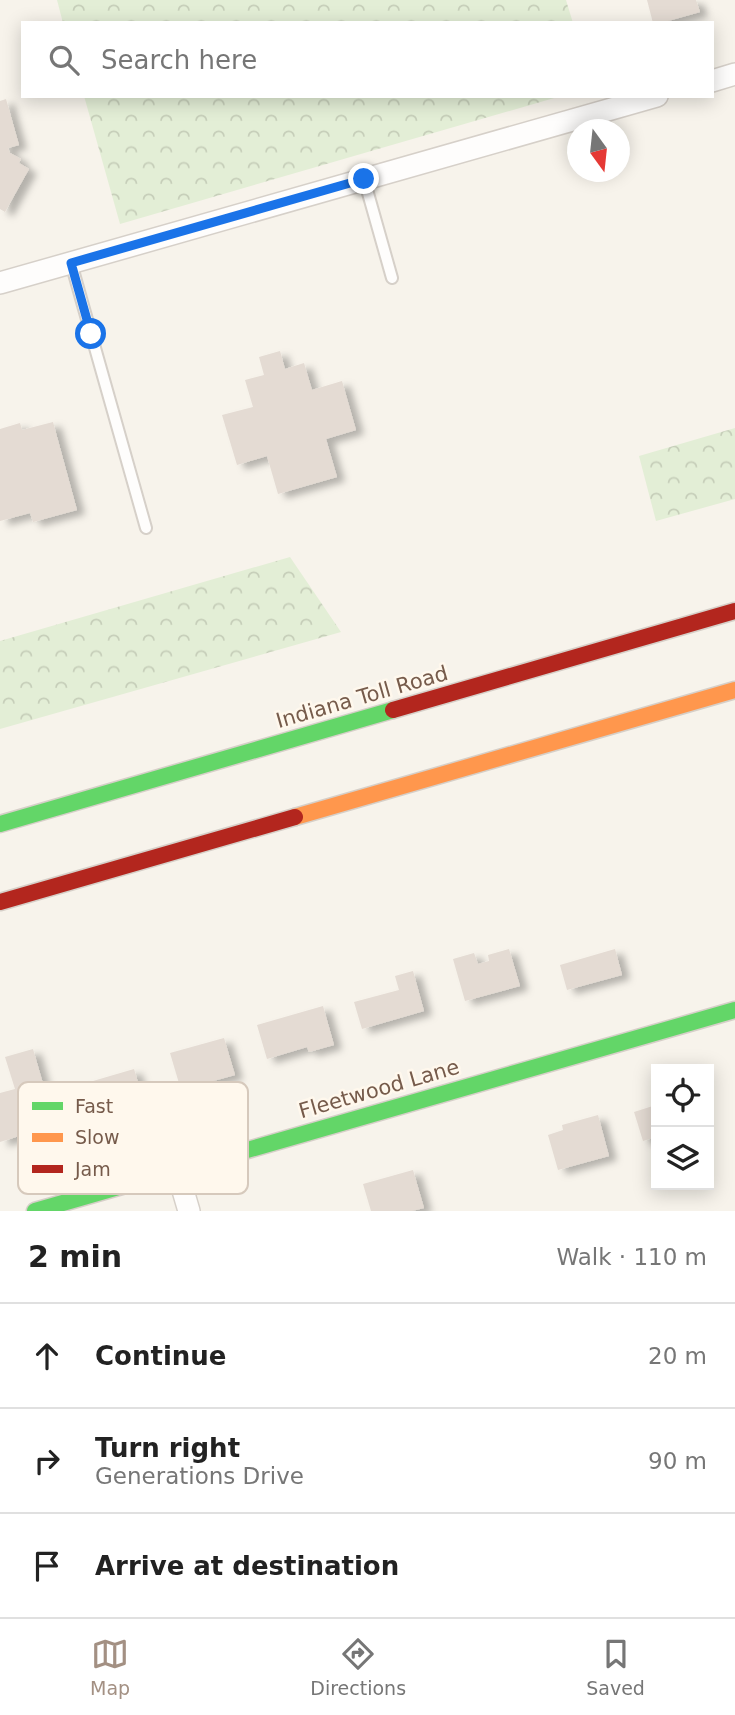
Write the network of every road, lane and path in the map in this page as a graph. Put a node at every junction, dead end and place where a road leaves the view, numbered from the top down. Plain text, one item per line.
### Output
1 (735, 74) edge
2 (714, 79) edge
3 (650, 98) edge
4 (364, 179) junction
5 (71, 263) junction
6 (392, 278) dead end
7 (0, 283) edge
8 (146, 528) dead end
9 (735, 611) edge
10 (735, 690) edge
11 (0, 824) edge
12 (0, 902) edge
13 (735, 1010) edge
14 (248, 1150) edge
15 (93, 1194) edge
16 (184, 1194) edge
17 (34, 1211) edge
18 (189, 1211) edge

1 - 2 street
3 - 4 street
4 - 5 street
4 - 6 lane
5 - 7 street
5 - 8 lane
9 - 11 main road, Indiana Toll Road
10 - 12 main road
13 - 14 main road, Fleetwood Lane
15 - 17 main road, Fleetwood Lane
16 - 18 street

